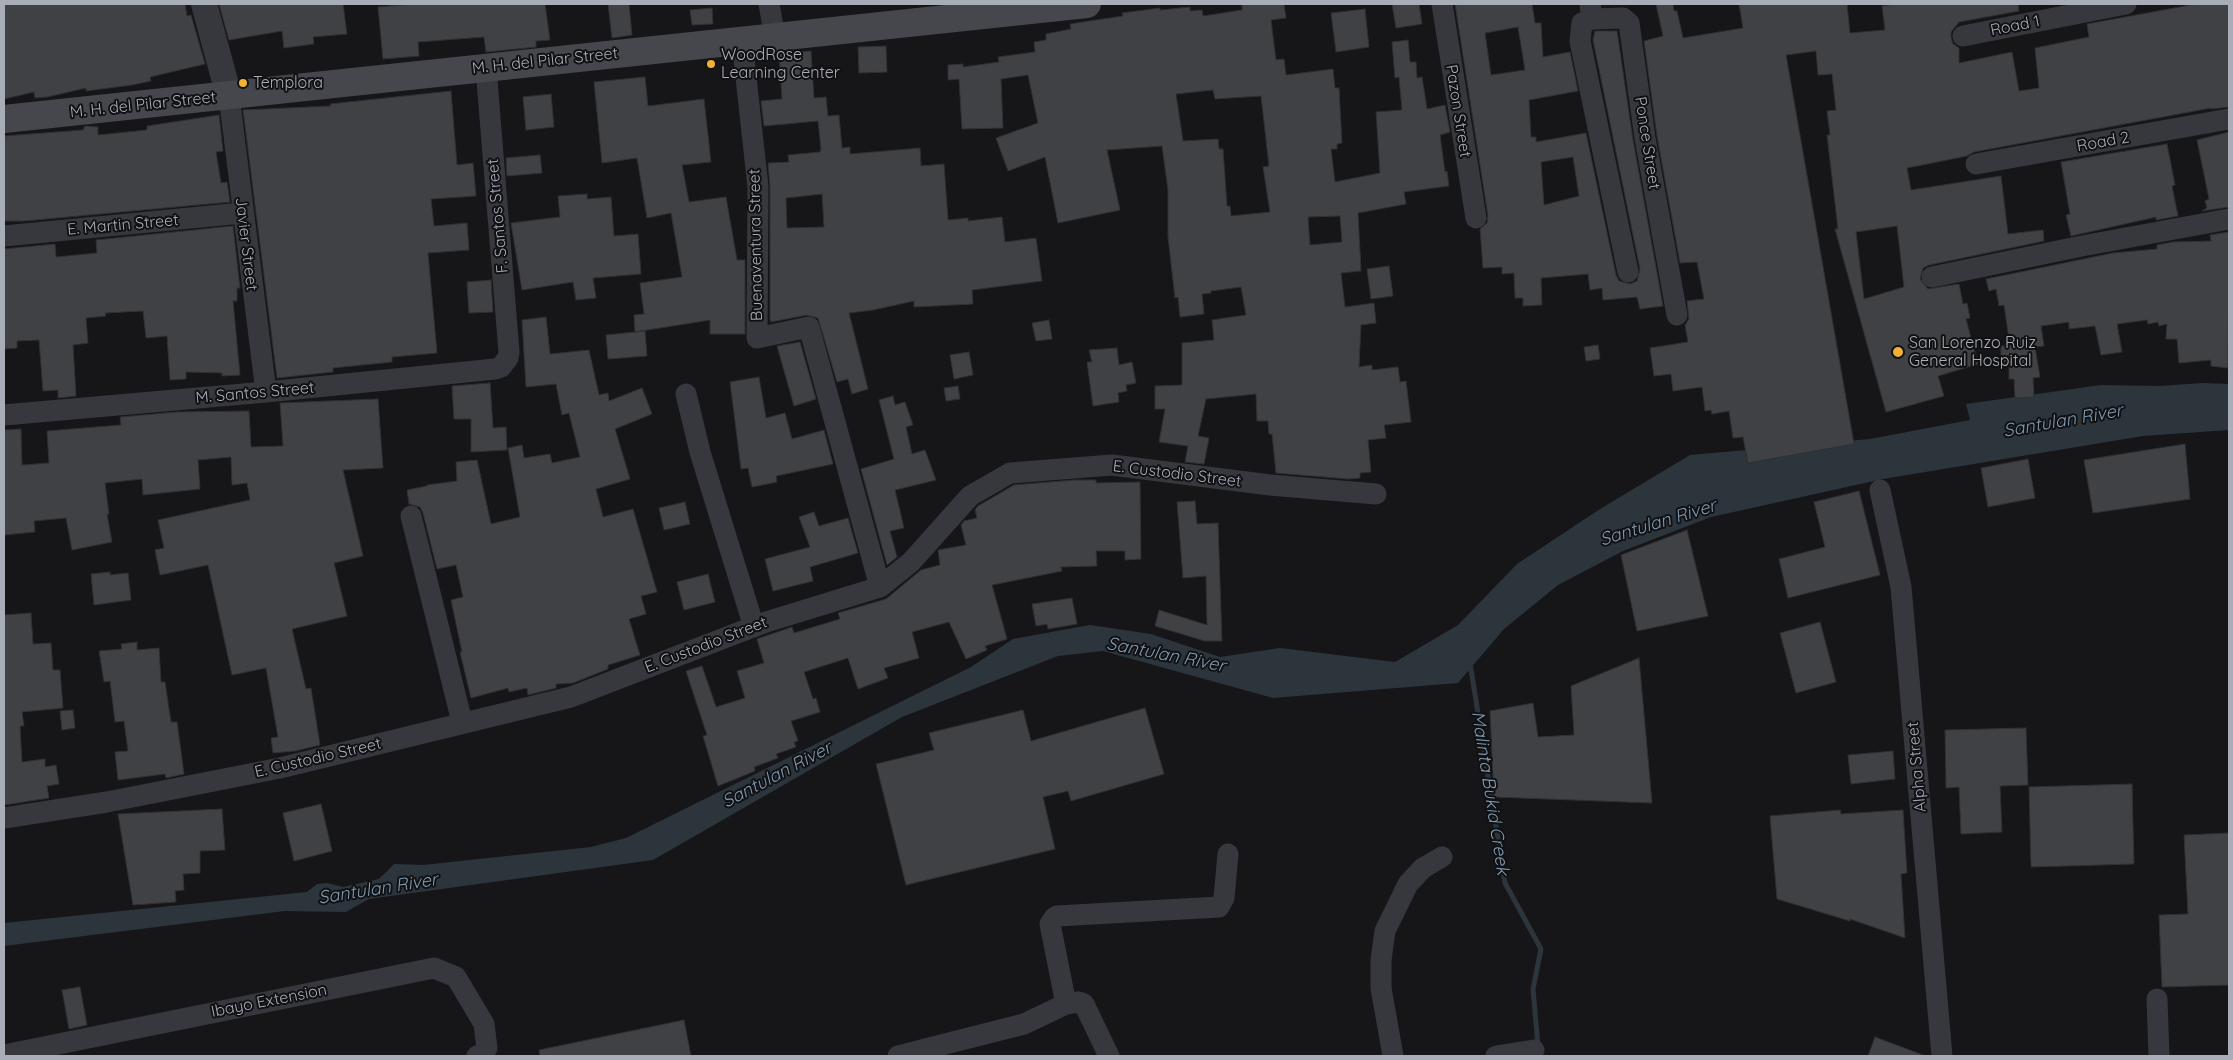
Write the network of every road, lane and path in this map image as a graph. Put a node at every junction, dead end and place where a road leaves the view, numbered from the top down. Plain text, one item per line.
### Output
1 (204, 4) edge
2 (769, 4) edge
3 (1087, 4) edge
4 (1442, 4) edge
5 (2126, 4) edge
6 (1591, 11) edge
7 (1963, 36) dead end
8 (775, 37) junction
9 (742, 41) junction
10 (486, 68) junction
11 (230, 96) junction
12 (4, 119) edge
13 (2229, 119) edge
14 (1976, 164) dead end
15 (242, 213) junction
16 (1476, 218) dead end
17 (2229, 219) edge
18 (4, 236) edge
19 (1628, 272) dead end
20 (1932, 277) dead end
21 (1677, 315) dead end
22 (505, 363) joint
23 (266, 392) junction
24 (686, 394) dead end
25 (4, 415) edge
26 (1880, 490) dead end
27 (1376, 494) dead end
28 (411, 516) dead end
29 (880, 587) junction
30 (754, 627) junction
31 (462, 722) junction
32 (4, 818) edge
33 (1228, 854) dead end
34 (1442, 857) dead end
35 (2157, 999) dead end
36 (1066, 1004) junction
37 (1534, 1050) dead end
38 (1942, 1051) edge
39 (482, 1052) edge
40 (4, 1054) edge
41 (898, 1056) edge
42 (1109, 1056) edge
43 (1393, 1056) edge
44 (1496, 1056) edge
45 (2159, 1056) edge

1 - 11 street
2 - 8 street
3 - 8 main road, M. H. del Pilar Street
4 - 16 street, Pazon Street
5 - 7 street, Road 1
6 - 19 street
6 - 21 street, Ponce Street
8 - 9 main road, M. H. del Pilar Street
9 - 10 main road, M. H. del Pilar Street
9 - 29 street, Buenaventura Street
10 - 11 main road, M. H. del Pilar Street
10 - 22 street, F. Santos Street
11 - 12 main road, M. H. del Pilar Street
11 - 15 street, Javier Street
13 - 14 street, Road 2
15 - 18 street, E. Martin Street
15 - 23 street, Javier Street
17 - 20 street
22 - 23 street, M. Santos Street
23 - 25 street, M. Santos Street
24 - 30 street
26 - 38 street, Alpha Street
27 - 29 street, E. Custodio Street
28 - 31 street
29 - 30 street, E. Custodio Street
30 - 31 street, E. Custodio Street
31 - 32 street, E. Custodio Street
33 - 36 street
34 - 43 street
35 - 45 street
36 - 41 street
36 - 42 street
37 - 44 street
39 - 40 street, Ibayo Extension

